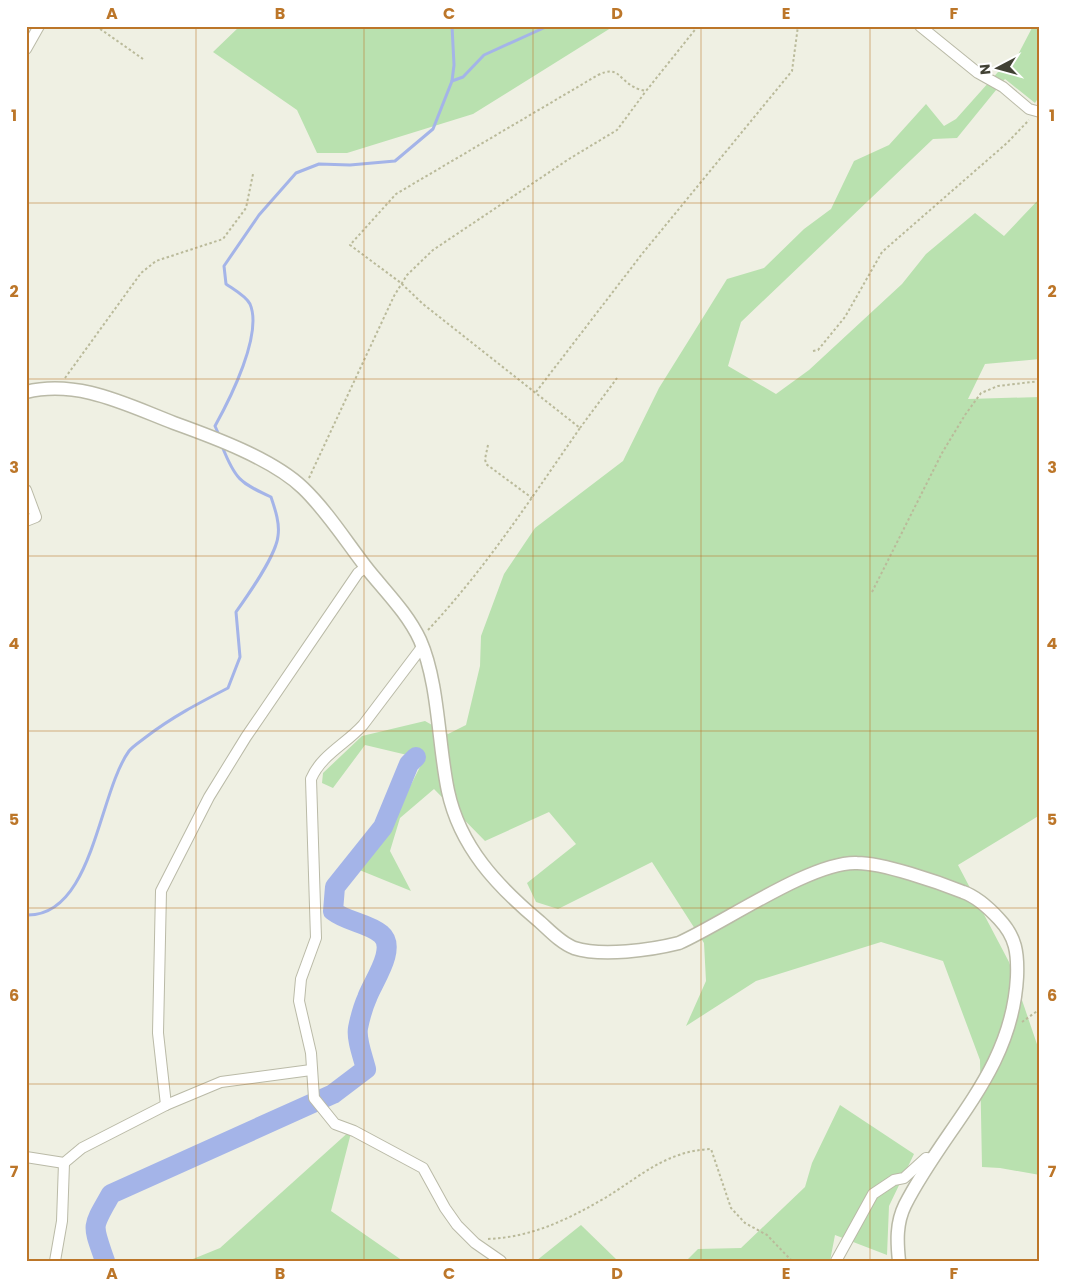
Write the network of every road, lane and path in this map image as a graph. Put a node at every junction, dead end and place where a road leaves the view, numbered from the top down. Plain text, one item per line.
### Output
1 (39, 26) edge
2 (96, 26) edge
3 (698, 26) edge
4 (798, 26) edge
5 (920, 26) edge
6 (26, 49) edge
7 (143, 59) dead end
8 (646, 91) junction
9 (1039, 112) edge
10 (253, 174) dead end
11 (401, 283) junction
12 (813, 351) dead end
13 (617, 378) dead end
14 (1040, 381) edge
15 (59, 389) junction
16 (26, 392) edge
17 (536, 392) junction
18 (580, 428) junction
19 (488, 445) dead end
20 (302, 487) junction
21 (26, 490) edge
22 (532, 498) junction
23 (26, 521) edge
24 (366, 567) junction
25 (872, 592) dead end
26 (421, 643) junction
27 (1040, 1010) edge
28 (1010, 1022) junction
29 (311, 1070) junction
30 (166, 1105) junction
31 (26, 1157) edge
32 (933, 1159) junction
33 (64, 1162) junction
34 (474, 1242) junction
35 (55, 1261) edge
36 (501, 1261) edge
37 (792, 1261) edge
38 (836, 1261) edge
39 (898, 1261) edge

1 - 6 street
2 - 7 path
3 - 8 path
4 - 17 path
5 - 9 street
8 - 11 path
8 - 11 path
9 - 12 path
10 - 15 path
11 - 17 path
11 - 20 path
13 - 18 path
14 - 25 path
15 - 16 street
15 - 20 street
17 - 18 path
18 - 22 path
19 - 22 path
20 - 24 street
21 - 23 street
22 - 26 path
24 - 26 street
24 - 30 street
26 - 28 street
26 - 29 street
27 - 28 path
28 - 32 street
29 - 30 street
29 - 34 street
30 - 33 street
31 - 33 street
32 - 38 street
32 - 39 street
33 - 35 street
34 - 36 street
34 - 37 path

